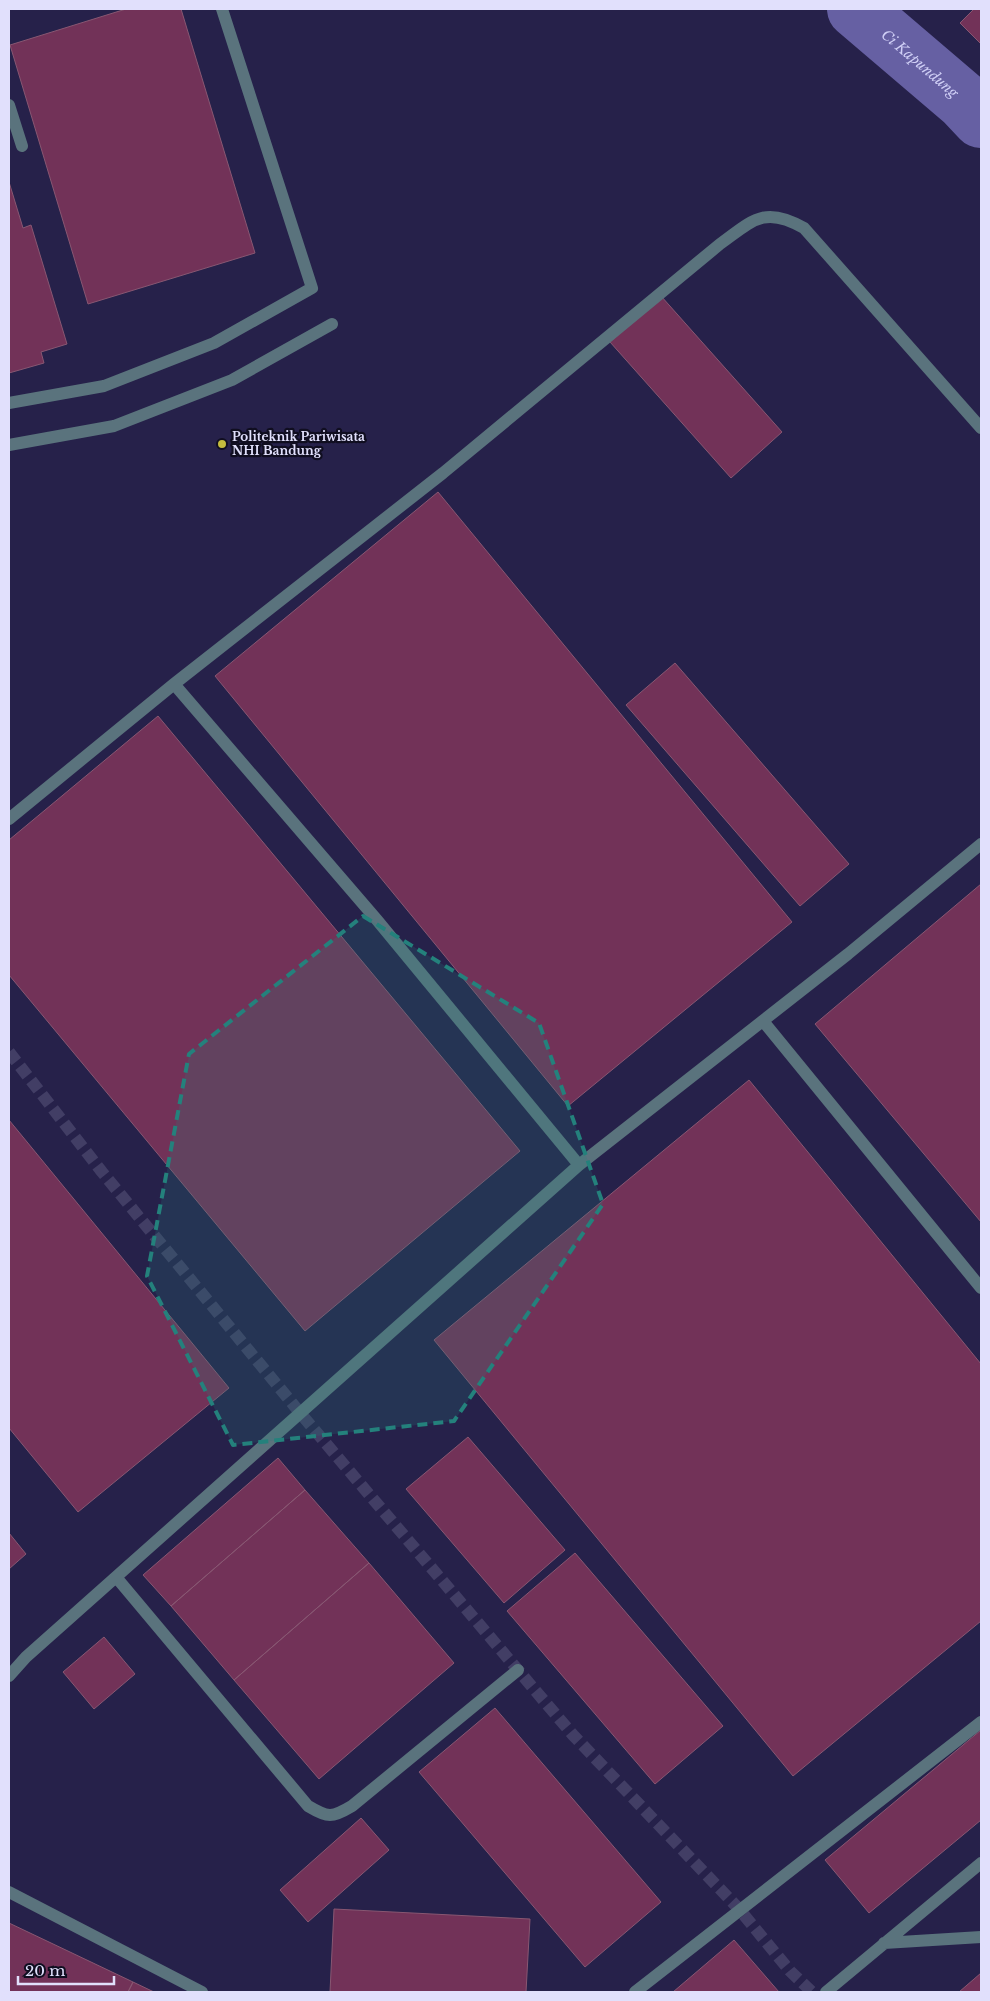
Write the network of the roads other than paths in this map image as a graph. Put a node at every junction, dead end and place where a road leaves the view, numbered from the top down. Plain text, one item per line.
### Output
1 (222, 9) edge
2 (9, 105) edge
3 (22, 146) dead end
4 (332, 324) dead end
5 (9, 403) edge
6 (981, 428) edge
7 (9, 445) edge
8 (174, 684) junction
9 (9, 820) edge
10 (981, 844) edge
11 (763, 1021) junction
12 (579, 1165) junction
13 (981, 1288) edge
14 (116, 1577) junction
15 (518, 1670) dead end
16 (9, 1676) edge
17 (981, 1722) edge
18 (981, 1863) edge
19 (9, 1892) edge
20 (981, 1937) edge
21 (884, 1943) junction
22 (202, 1992) edge
23 (635, 1992) edge
24 (826, 1992) edge

1 - 5 lane
2 - 3 lane
4 - 7 lane
6 - 8 lane
8 - 9 lane
8 - 12 lane
10 - 11 lane
11 - 12 lane
11 - 13 lane
12 - 14 lane
14 - 15 lane
14 - 16 lane
17 - 23 lane
18 - 21 lane
19 - 22 lane
20 - 21 lane
21 - 24 lane

